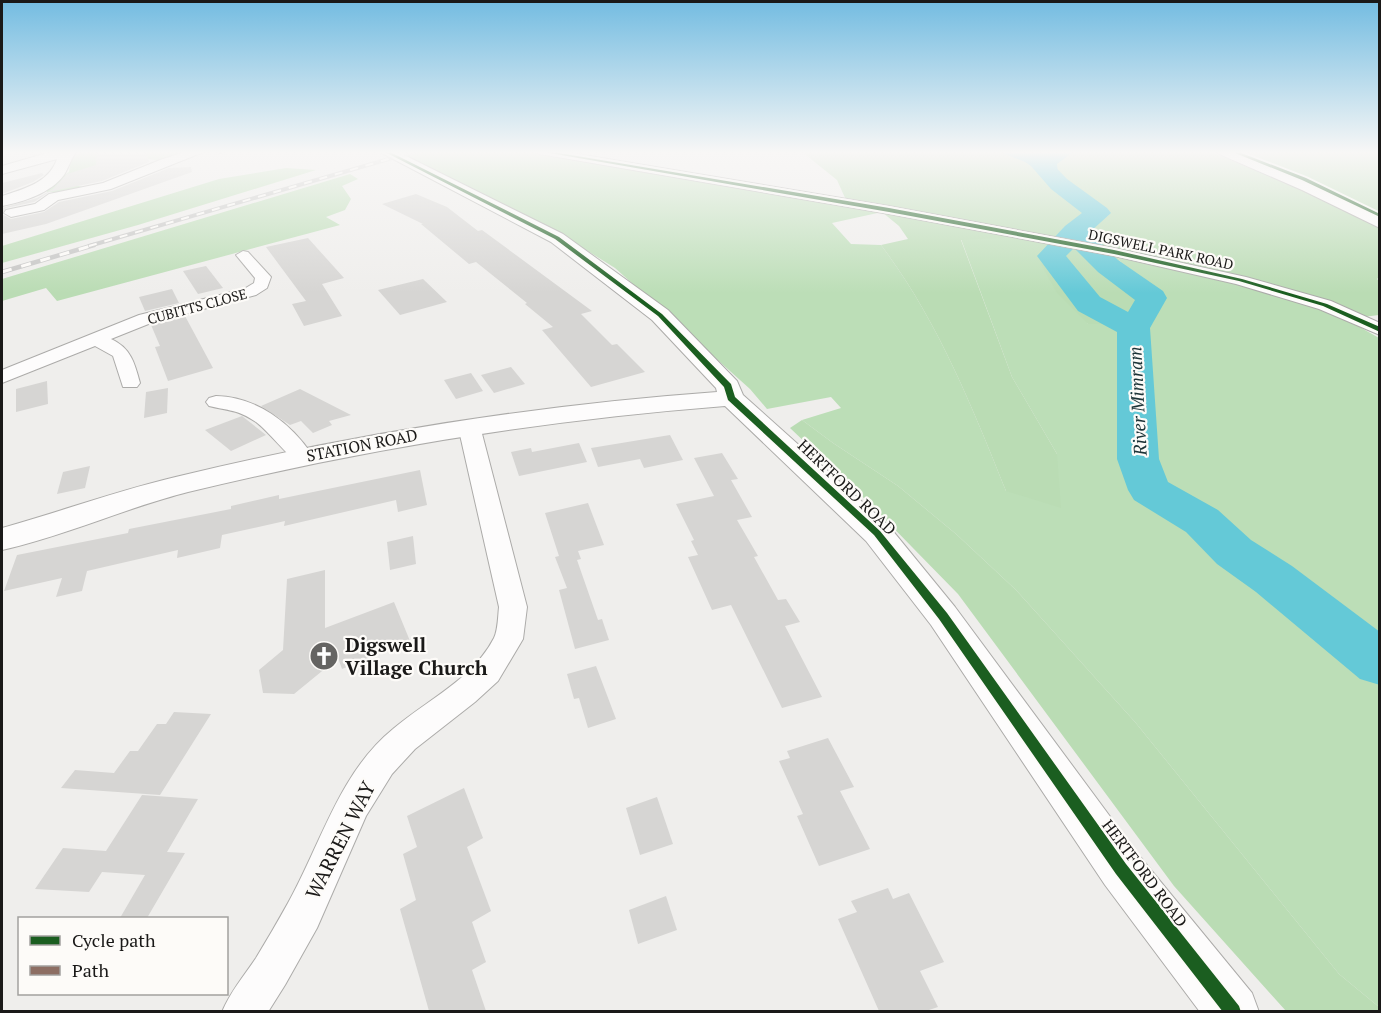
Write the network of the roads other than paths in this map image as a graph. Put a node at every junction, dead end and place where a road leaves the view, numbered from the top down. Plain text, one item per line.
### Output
1 (52, 198) edge
2 (477, 198) edge
3 (816, 198) edge
4 (1333, 198) edge
5 (7, 207) edge
6 (1380, 222) edge
7 (243, 255) dead end
8 (1380, 330) edge
9 (97, 340) junction
10 (2, 377) edge
11 (130, 384) dead end
12 (731, 398) junction
13 (216, 402) dead end
14 (469, 426) junction
15 (302, 456) junction
16 (2, 539) edge
17 (243, 1011) edge
18 (1233, 1011) edge

1 - 5 street
2 - 12 street, HERTFORD ROAD
3 - 8 street, DIGSWELL PARK ROAD
4 - 6 main road
7 - 9 street, CUBITTS CLOSE
9 - 10 street, CUBITTS CLOSE
9 - 11 street
12 - 14 street, STATION ROAD
12 - 18 street, HERTFORD ROAD
13 - 15 street
14 - 15 street, STATION ROAD
14 - 17 street, WARREN WAY
15 - 16 street, STATION ROAD

